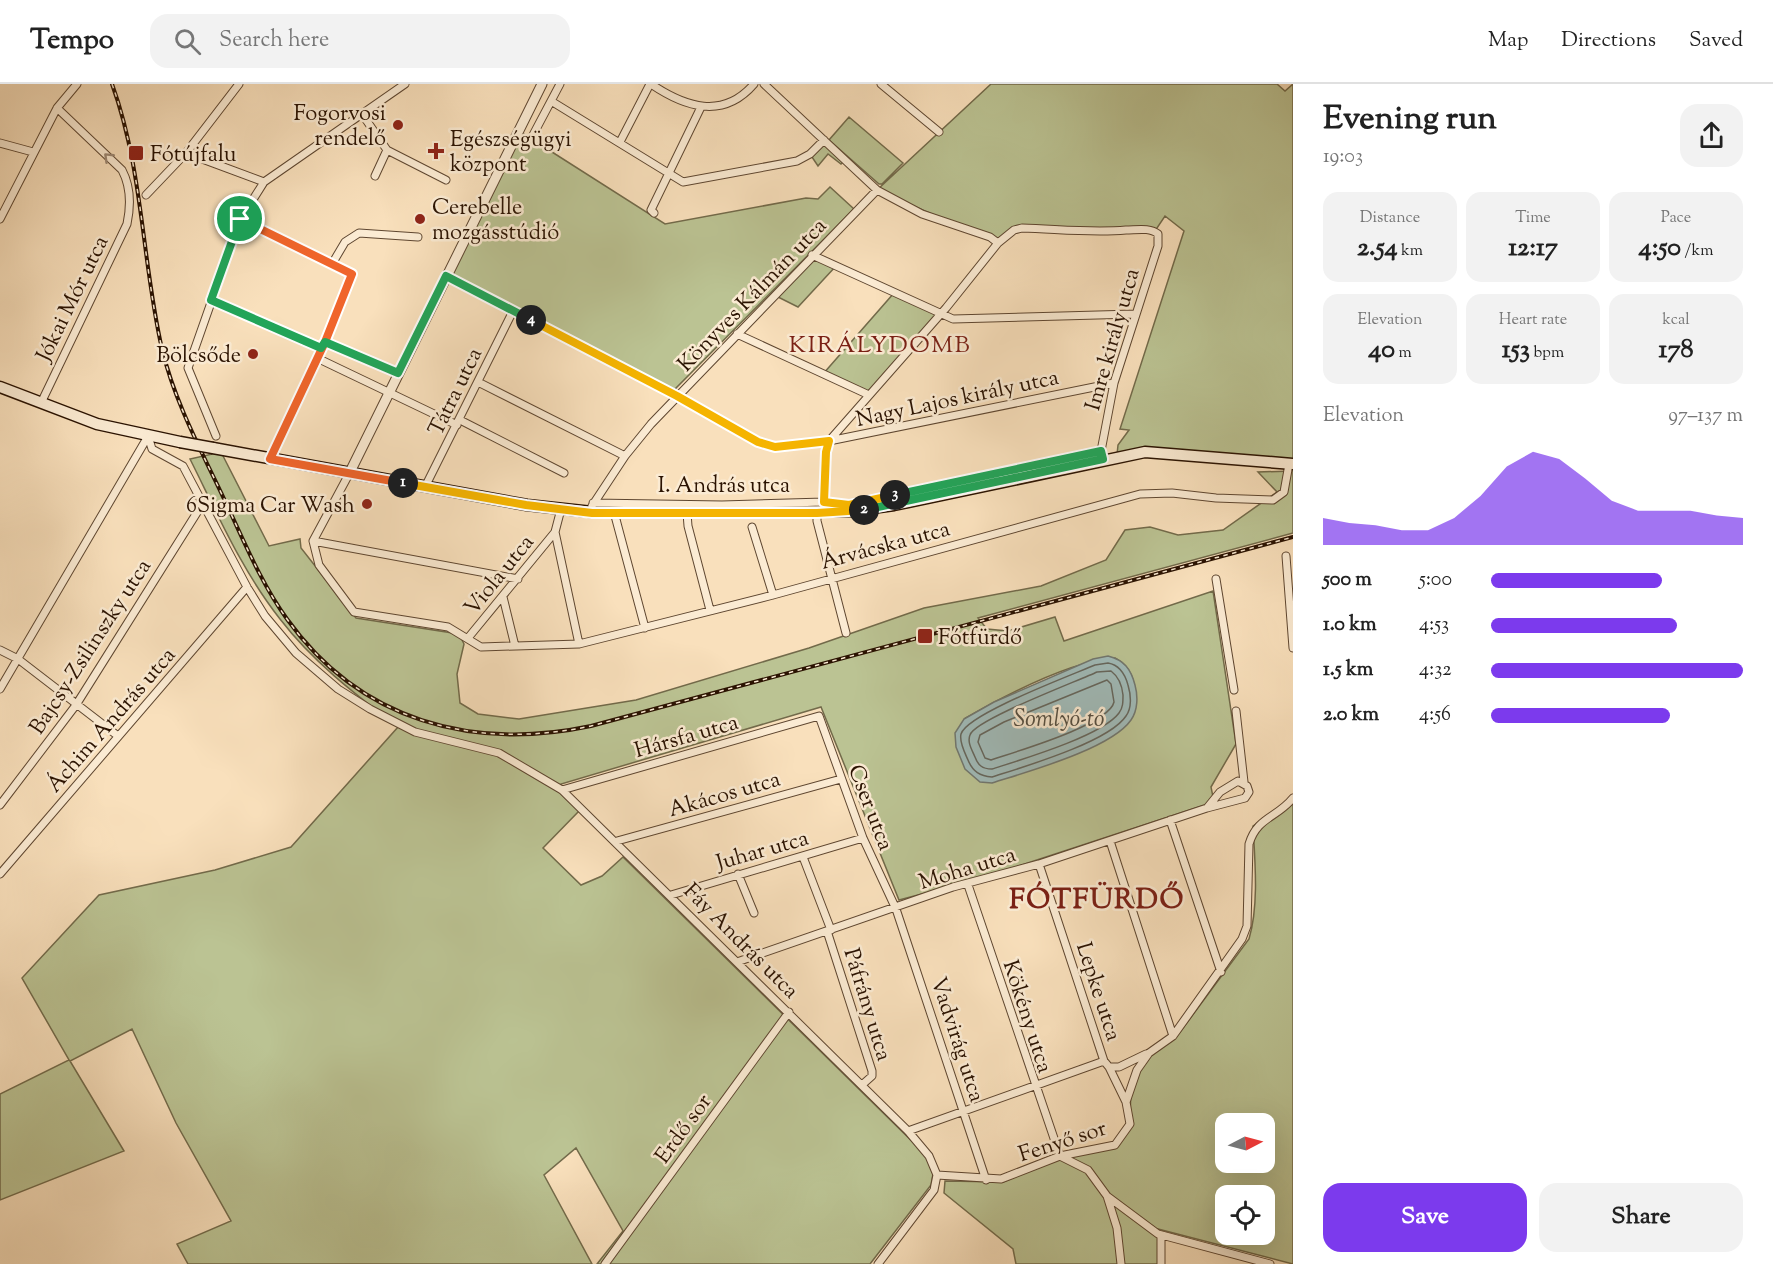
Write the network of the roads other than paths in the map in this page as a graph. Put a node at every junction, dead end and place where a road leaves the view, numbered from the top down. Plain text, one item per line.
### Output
1 (77, 84) edge
2 (239, 84) edge
3 (405, 84) edge
4 (542, 84) edge
5 (560, 84) edge
6 (651, 84) edge
7 (754, 84) edge
8 (764, 84) edge
9 (881, 84) edge
10 (551, 101) junction
11 (701, 107) junction
12 (57, 108) junction
13 (362, 114) junction
14 (939, 132) dead end
15 (533, 135) dead end
16 (824, 140) junction
17 (621, 142) junction
18 (0, 143) edge
19 (387, 150) junction
20 (33, 152) junction
21 (186, 153) junction
22 (669, 174) junction
23 (375, 176) dead end
24 (446, 180) dead end
25 (264, 182) junction
26 (877, 190) junction
27 (146, 195) dead end
28 (654, 213) dead end
29 (0, 219) edge
30 (240, 219) junction
31 (418, 237) dead end
32 (998, 243) junction
33 (812, 255) junction
34 (332, 264) junction
35 (446, 276) junction
36 (211, 300) junction
37 (513, 311) junction
38 (940, 314) junction
39 (1134, 314) junction
40 (737, 334) junction
41 (323, 345) junction
42 (317, 358) junction
43 (398, 373) junction
44 (478, 382) junction
45 (1114, 383) junction
46 (0, 387) edge
47 (388, 392) junction
48 (677, 396) junction
49 (869, 396) junction
50 (41, 403) junction
51 (458, 423) junction
52 (148, 436) junction
53 (216, 436) dead end
54 (829, 441) junction
55 (1102, 455) junction
56 (625, 456) junction
57 (270, 459) junction
58 (1291, 464) edge
59 (564, 473) dead end
60 (349, 474) junction
61 (425, 487) junction
62 (824, 502) junction
63 (203, 503) junction
64 (593, 508) junction
65 (561, 509) junction
66 (614, 512) junction
67 (687, 513) junction
68 (817, 513) junction
69 (752, 527) dead end
70 (555, 532) junction
71 (313, 541) junction
72 (1286, 556) dead end
73 (832, 578) junction
74 (518, 579) junction
75 (1216, 579) dead end
76 (247, 587) junction
77 (772, 595) junction
78 (503, 597) junction
79 (710, 610) junction
80 (1291, 615) edge
81 (645, 628) junction
82 (846, 633) dead end
83 (468, 639) junction
84 (579, 644) junction
85 (515, 646) junction
86 (1293, 648) edge
87 (0, 650) edge
88 (18, 659) junction
89 (0, 689) edge
90 (1234, 690) dead end
91 (76, 705) junction
92 (1236, 711) dead end
93 (819, 716) joint
94 (118, 736) junction
95 (841, 779) junction
96 (1244, 782) junction
97 (562, 789) junction
98 (1293, 798) edge
99 (0, 805) edge
100 (1207, 808) junction
101 (1170, 820) junction
102 (863, 837) junction
103 (617, 841) junction
104 (1110, 841) junction
105 (803, 856) junction
106 (1038, 864) junction
107 (0, 874) edge
108 (738, 874) junction
109 (968, 885) junction
110 (671, 895) junction
111 (896, 909) junction
112 (754, 913) dead end
113 (829, 931) junction
114 (737, 962) junction
115 (1221, 972) junction
116 (789, 1012) junction
117 (1173, 1036) junction
118 (1149, 1053) junction
119 (1106, 1064) junction
120 (862, 1084) junction
121 (1033, 1084) junction
122 (1126, 1102) junction
123 (963, 1110) junction
124 (908, 1131) junction
125 (1059, 1156) junction
126 (937, 1176) junction
127 (986, 1180) junction
128 (1107, 1196) junction
129 (1161, 1235) junction
130 (605, 1264) edge
131 (878, 1264) edge
132 (1121, 1264) edge
133 (1161, 1264) edge
134 (1270, 1264) edge

1 - 12 street
2 - 21 street
3 - 13 street
4 - 35 street
5 - 10 street
6 - 11 street
6 - 17 street
7 - 11 street
8 - 16 street
9 - 14 street
10 - 15 street
10 - 17 street
11 - 22 street
12 - 20 street
50 -> 12 street, Jókai Mór utca
13 - 19 street
13 - 25 street
16 - 22 street
16 - 26 street
17 - 22 street
18 - 20 street
19 - 23 street
19 - 24 street
20 - 29 street
21 - 25 street
21 - 27 street
22 - 28 street
25 - 30 street
26 - 32 street
26 - 33 street, Könyves Kálmán utca
30 - 34 street
30 - 36 street
31 - 34 street
32 - 38 street
32 - 39 street, Imre király utca
33 - 38 street
33 - 40 street, Könyves Kálmán utca
34 - 41 street
35 - 37 street, Nagy Lajos király utca
35 - 43 street
36 - 41 street
36 - 53 street
37 - 44 street, Tátra utca
37 - 48 street, Nagy Lajos király utca
38 - 39 street
38 - 49 street
39 - 45 street, Imre király utca
40 - 48 street, Könyves Kálmán utca
40 - 49 street
41 - 42 street
41 - 43 street
42 - 47 street
42 - 57 street
43 - 47 street
44 - 51 street, Tátra utca
44 - 56 street
45 - 54 street, Nagy Lajos király utca
45 - 55 street, Imre király utca
46 - 50 main road
47 - 51 street
47 - 60 street
48 - 54 street, Nagy Lajos király utca
48 - 56 street, Könyves Kálmán utca
49 - 54 street
50 - 52 main road
51 - 59 street
51 - 61 street, Tátra utca
52 - 57 main road, bridge
52 - 63 street, Fáy András utca
52 - 88 street
54 - 62 street
55 - 58 main road
55 - 62 street, I. András utca
55 - 68 main road, I. András utca
56 - 64 street, Könyves Kálmán utca
57 - 60 main road
58 - 73 street, Árvácska utca
60 - 61 main road
60 - 71 street
61 - 65 main road
62 - 64 street, I. András utca
63 - 76 street, Fáy András utca
63 - 91 street, Bajcsy-Zsilinszky utca
64 - 65 main road
64 - 66 main road, I. András utca
65 - 70 street
66 - 67 main road, I. András utca
66 - 81 street
67 - 68 main road, I. András utca
67 - 79 street
68 - 73 street
69 - 77 street
70 - 74 street, Viola utca
70 - 84 street
71 - 74 street
71 - 83 street, Árvácska utca
72 - 80 street
73 - 77 street, Árvácska utca
73 - 82 street
74 - 78 street, Viola utca
75 - 90 street
76 - 94 street, Áchim András utca
76 - 97 street, Fáy András utca
77 - 79 street, Árvácska utca
78 - 83 street, Viola utca
78 - 85 street
79 - 81 street, Árvácska utca
80 - 86 street
81 - 84 street, Árvácska utca
83 - 85 street, Árvácska utca
84 - 85 street, Árvácska utca
87 - 88 street
88 - 89 street
88 - 91 street
91 - 94 street
91 - 99 street, Bajcsy-Zsilinszky utca
92 - 96 street
93 - 95 street, Cser utca
93 - 97 street, Hársfa utca
94 - 107 street, Áchim András utca
95 - 102 street, Cser utca
95 - 103 street, Akácos utca
96 - 100 street, Moha utca
96 - 100 street, Moha utca
97 - 103 street, Fáy András utca
98 - 115 street, Fenyő sor
100 - 101 street, Moha utca
101 - 104 street, Moha utca
101 - 115 street
102 - 105 street, Juhar utca
102 - 111 street, Cser utca
103 - 110 street, Fáy András utca
104 - 106 street, Moha utca
104 - 117 street
105 - 108 street, Juhar utca
105 - 113 street
106 - 109 street, Moha utca
106 - 119 street, Lepke utca
108 - 110 street, Juhar utca
108 - 112 street
109 - 111 street, Moha utca
109 - 121 street, Kökény utca
110 - 114 street, Fáy András utca
111 - 113 street, Moha utca
111 - 123 street, Vadvirág utca
113 - 114 street, Moha utca
113 - 120 street, Páfrány utca
114 - 116 street, Fáy András utca
115 - 117 street, Fenyő sor
116 - 120 street, Fáy András utca
116 - 130 street, Erdő sor
117 - 118 street, Fenyő sor
118 - 119 street
118 - 122 street, Fenyő sor
119 - 121 street
119 - 122 street, Lepke utca
120 - 124 street, Fáy András utca
121 - 123 street
121 - 125 street, Kökény utca
122 - 125 street, Fenyő sor
123 - 124 street
123 - 127 street, Vadvirág utca
124 - 126 street, Fáy András utca
125 - 127 street, Fenyő sor
125 - 128 street
126 - 127 street, Fenyő sor
126 - 131 street
128 - 129 street
128 - 132 street
129 - 133 street
129 - 134 street

